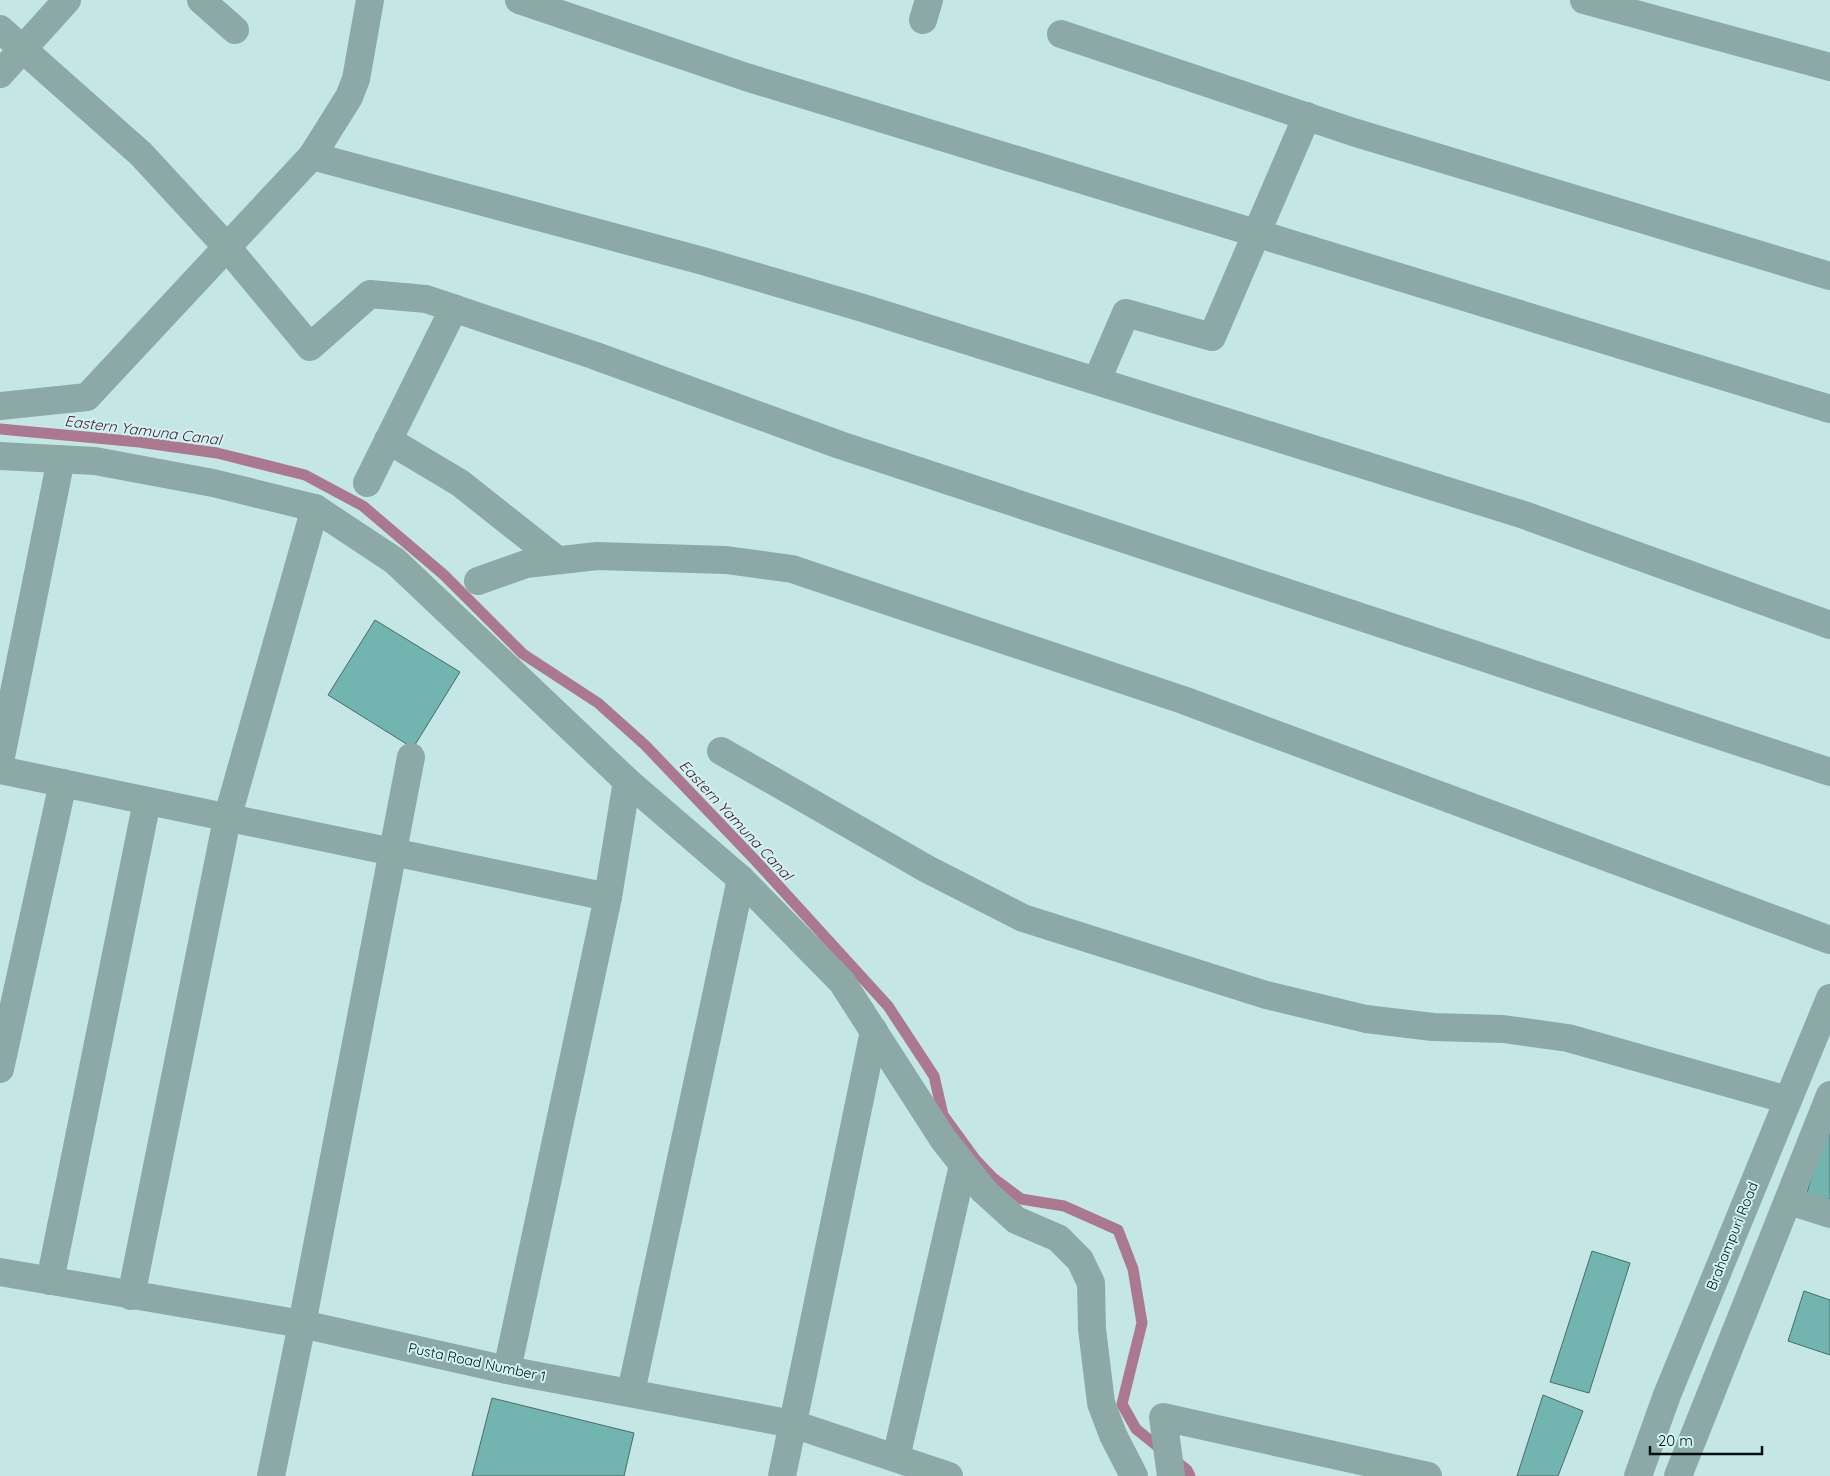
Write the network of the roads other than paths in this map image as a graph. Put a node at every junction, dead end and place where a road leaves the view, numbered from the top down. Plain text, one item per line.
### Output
1 (67, 0) edge
2 (201, 0) edge
3 (370, 0) edge
4 (519, 0) edge
5 (1584, 0) edge
6 (0, 29) edge
7 (235, 30) dead end
8 (1061, 34) dead end
9 (23, 49) junction
10 (1830, 67) edge
11 (0, 74) edge
12 (1307, 116) junction
13 (312, 156) junction
14 (1257, 233) junction
15 (226, 246) junction
16 (1830, 276) edge
17 (454, 308) junction
18 (1097, 380) junction
19 (0, 406) edge
20 (1830, 409) edge
21 (388, 440) junction
22 (0, 456) edge
23 (61, 459) junction
24 (367, 483) dead end
25 (315, 508) junction
26 (556, 559) junction
27 (478, 581) dead end
28 (1830, 625) edge
29 (721, 751) dead end
30 (411, 757) dead end
31 (0, 762) edge
32 (0, 770) edge
33 (1830, 772) edge
34 (627, 781) junction
35 (63, 783) junction
36 (147, 801) junction
37 (227, 819) junction
38 (392, 854) junction
39 (741, 879) junction
40 (608, 897) junction
41 (1830, 940) edge
42 (1830, 998) edge
43 (874, 1031) junction
44 (0, 1069) edge
45 (1788, 1100) junction
46 (1829, 1102) edge
47 (963, 1165) junction
48 (1789, 1202) junction
49 (1830, 1214) edge
50 (0, 1272) edge
51 (50, 1281) junction
52 (132, 1296) junction
53 (302, 1324) junction
54 (508, 1370) junction
55 (631, 1392) junction
56 (793, 1424) junction
57 (896, 1458) junction
58 (270, 1476) edge
59 (782, 1476) edge
60 (949, 1476) edge
61 (1134, 1476) edge
62 (1171, 1476) edge
63 (1428, 1476) edge
64 (1638, 1476) edge
65 (1678, 1476) edge

1 - 9 street
2 - 7 street
3 - 13 street
4 - 14 street
5 - 10 street
6 - 9 street
8 - 12 street
9 - 11 street
9 - 15 street
12 - 14 street
12 - 16 street
13 - 15 street
13 - 18 street
14 - 18 street
14 - 20 street
15 - 17 street
15 - 19 street
17 - 21 street
17 - 33 street
18 - 28 street
21 - 24 street
21 - 26 street
22 - 23 street
23 - 25 street
23 - 31 street
25 - 34 street
25 - 37 street
26 - 27 street
26 - 41 street
29 - 45 street
30 - 38 street
32 - 35 street
34 - 39 street
34 - 40 street
35 - 36 street
35 - 44 street
36 - 37 street
36 - 51 street
37 - 38 street
37 - 52 street
38 - 40 street
38 - 53 street
39 - 43 street
39 - 55 street
40 - 54 street
42 - 45 street, Brahampuri Road
43 - 47 street
43 - 56 street
45 - 64 street, Brahampuri Road
46 - 48 street
47 - 57 street
47 - 61 street
48 - 49 street
48 - 65 street
50 - 51 street, Pusta Road Number 1
51 - 52 street, Pusta Road Number 1
52 - 53 street, Pusta Road Number 1
53 - 54 street, Pusta Road Number 1
53 - 58 street
54 - 55 street, Pusta Road Number 1
55 - 56 street, Pusta Road Number 1
56 - 57 street, Pusta Road Number 1
56 - 59 street
57 - 60 street, Pusta Road Number 1
62 - 63 street

